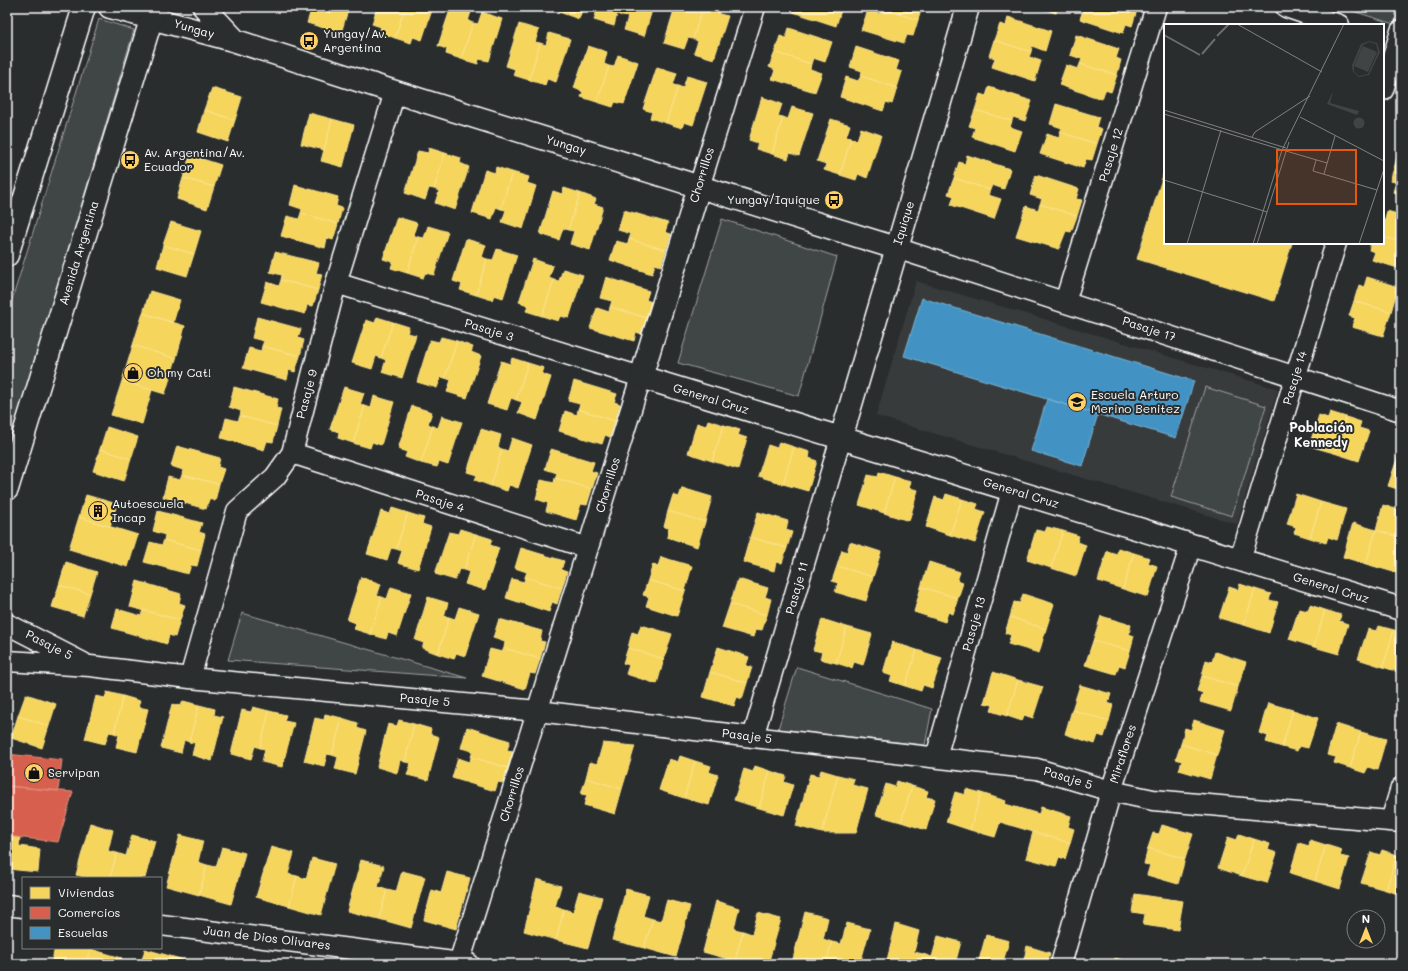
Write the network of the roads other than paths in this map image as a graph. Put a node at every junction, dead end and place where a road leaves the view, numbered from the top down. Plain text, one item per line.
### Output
1 (84, 7) edge
2 (110, 7) edge
3 (204, 7) edge
4 (755, 7) edge
5 (968, 7) edge
6 (1156, 7) edge
7 (1286, 7) edge
8 (153, 12) edge
9 (1336, 24) edge
10 (1394, 38) edge
11 (236, 41) junction
12 (1384, 85) edge
13 (395, 92) junction
14 (699, 187) junction
15 (1336, 244) edge
16 (896, 248) junction
17 (7, 255) edge
18 (336, 283) junction
19 (1065, 302) junction
20 (641, 377) junction
21 (1295, 377) junction
22 (1401, 410) edge
23 (841, 438) junction
24 (292, 453) junction
25 (7, 489) edge
26 (1012, 491) junction
27 (1191, 545) junction
28 (588, 548) junction
29 (1240, 560) junction
30 (1401, 609) edge
31 (7, 624) edge
32 (7, 661) edge
33 (90, 666) junction
34 (190, 678) junction
35 (538, 711) junction
36 (754, 737) junction
37 (936, 757) junction
38 (1401, 788) edge
39 (1111, 791) junction
40 (1396, 821) edge
41 (7, 905) edge
42 (22, 908) edge
43 (162, 925) edge
44 (464, 963) edge
45 (1061, 964) edge

1 - 17 street
2 - 8 street, Yungay
3 - 11 street, Yungay
4 - 14 street, Chorrillos
5 - 16 street, Iquique
6 - 19 street, Pasaje 12
7 - 9 street
8 - 11 street, Yungay
8 - 25 street, Avenida Argentina
10 - 12 street
11 - 13 street, Yungay
13 - 14 street, Yungay
13 - 18 street, Pasaje 9
14 - 16 street, Yungay
14 - 20 street, Chorrillos
15 - 21 street, Pasaje 14
16 - 19 street, Pasaje 17
16 - 23 street, Iquique
18 - 20 street, Pasaje 3
18 - 24 street, Pasaje 9
19 - 21 street, Pasaje 17
20 - 23 street, General Cruz
20 - 28 street, Chorrillos
21 - 22 street, Pasaje 17
21 - 29 street, Pasaje 14
23 - 26 street, General Cruz
23 - 36 street, Pasaje 11
24 - 28 street, Pasaje 4
24 - 34 street, Pasaje 9
26 - 27 street, General Cruz
26 - 37 street, Pasaje 13
27 - 29 street, General Cruz
27 - 39 street, Miraflores
28 - 35 street, Chorrillos
29 - 30 street, General Cruz
31 - 33 street, Pasaje 5
32 - 33 street, Pasaje 5
33 - 34 street, Pasaje 5
34 - 35 street, Pasaje 5
35 - 36 street, Pasaje 5
35 - 44 street, Chorrillos
36 - 37 street, Pasaje 5
37 - 39 street, Pasaje 5
38 - 40 street
39 - 40 street, Pasaje 5
39 - 45 street, Miraflores
41 - 42 street
43 - 44 street, Juan de Dios Olivares

